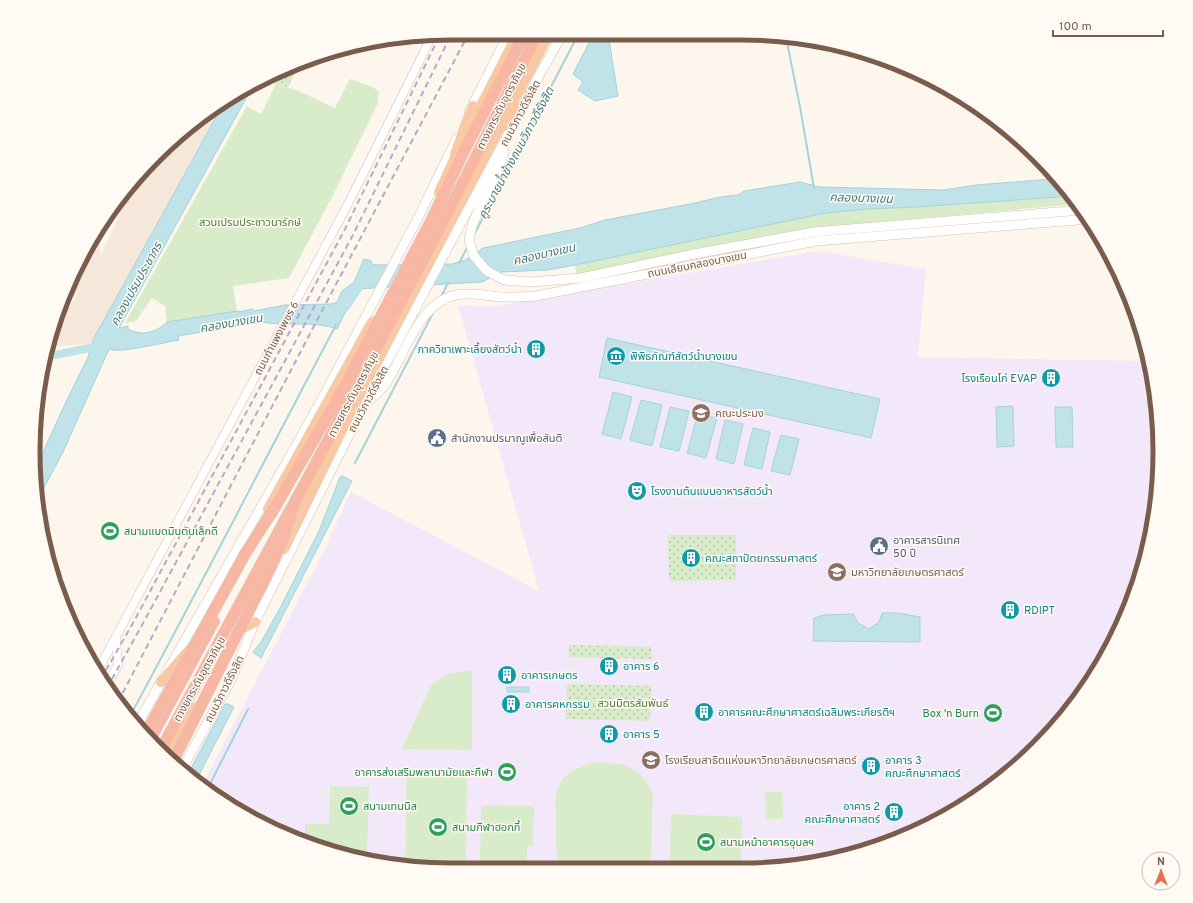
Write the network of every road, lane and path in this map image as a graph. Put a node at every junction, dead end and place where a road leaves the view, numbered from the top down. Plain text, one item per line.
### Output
1 (506, 40) edge
2 (514, 40) edge
3 (521, 40) edge
4 (534, 40) edge
5 (545, 40) edge
6 (559, 40) edge
7 (430, 41) edge
8 (530, 93) junction
9 (473, 106) junction
10 (508, 136) junction
11 (481, 165) junction
12 (449, 169) junction
13 (1075, 211) edge
14 (1082, 220) edge
15 (399, 262) junction
16 (417, 297) junction
17 (362, 409) junction
18 (294, 504) junction
19 (275, 507) junction
20 (255, 622) junction
21 (240, 629) junction
22 (116, 639) junction
23 (195, 642) junction
24 (101, 667) edge
25 (109, 681) edge
26 (161, 682) junction
27 (140, 720) edge
28 (148, 729) edge
29 (153, 734) edge
30 (153, 734) edge
31 (164, 745) edge
32 (169, 750) edge
33 (175, 756) edge
34 (184, 765) edge

1 - 9 main road
2 - 12 highway
3 - 19 highway, ทางยกระดับอุตราภิมุข
4 - 18 highway, ทางยกระดับอุตราภิมุข
5 - 11 highway, ถนนวิภาวดีรังสิต
6 - 8 main road, ถนนวิภาวดีรังสิต
7 - 22 street, ถนนกำแพงเพชร 6
8 - 10 main road, ถนนวิภาวดีรังสิต
8 - 11 highway
9 - 12 highway
9 - 15 main road
10 - 13 main road, ถนนเลียบคลองบางเขน
10 - 16 main road, ถนนวิภาวดีรังสิต
11 - 16 highway, ถนนวิภาวดีรังสิต
12 - 15 highway
14 - 17 main road, ถนนเลียบคลองบางเขน
15 - 23 highway
15 - 26 main road
16 - 17 main road, ถนนวิภาวดีรังสิต
16 - 21 highway, ถนนวิภาวดีรังสิต
17 - 20 main road, ถนนวิภาวดีรังสิต
18 - 31 highway, ทางยกระดับอุตราภิมุข, bridge
18 - 33 highway, bridge
19 - 28 highway, bridge
19 - 29 highway, ทางยกระดับอุตราภิมุข, bridge
20 - 21 highway
20 - 34 main road, ถนนวิภาวดีรังสิต
21 - 32 highway, ถนนวิภาวดีรังสิต
22 - 24 street, ถนนกำแพงเพชร 6
22 - 25 street
23 - 26 highway
23 - 30 highway
26 - 27 main road

